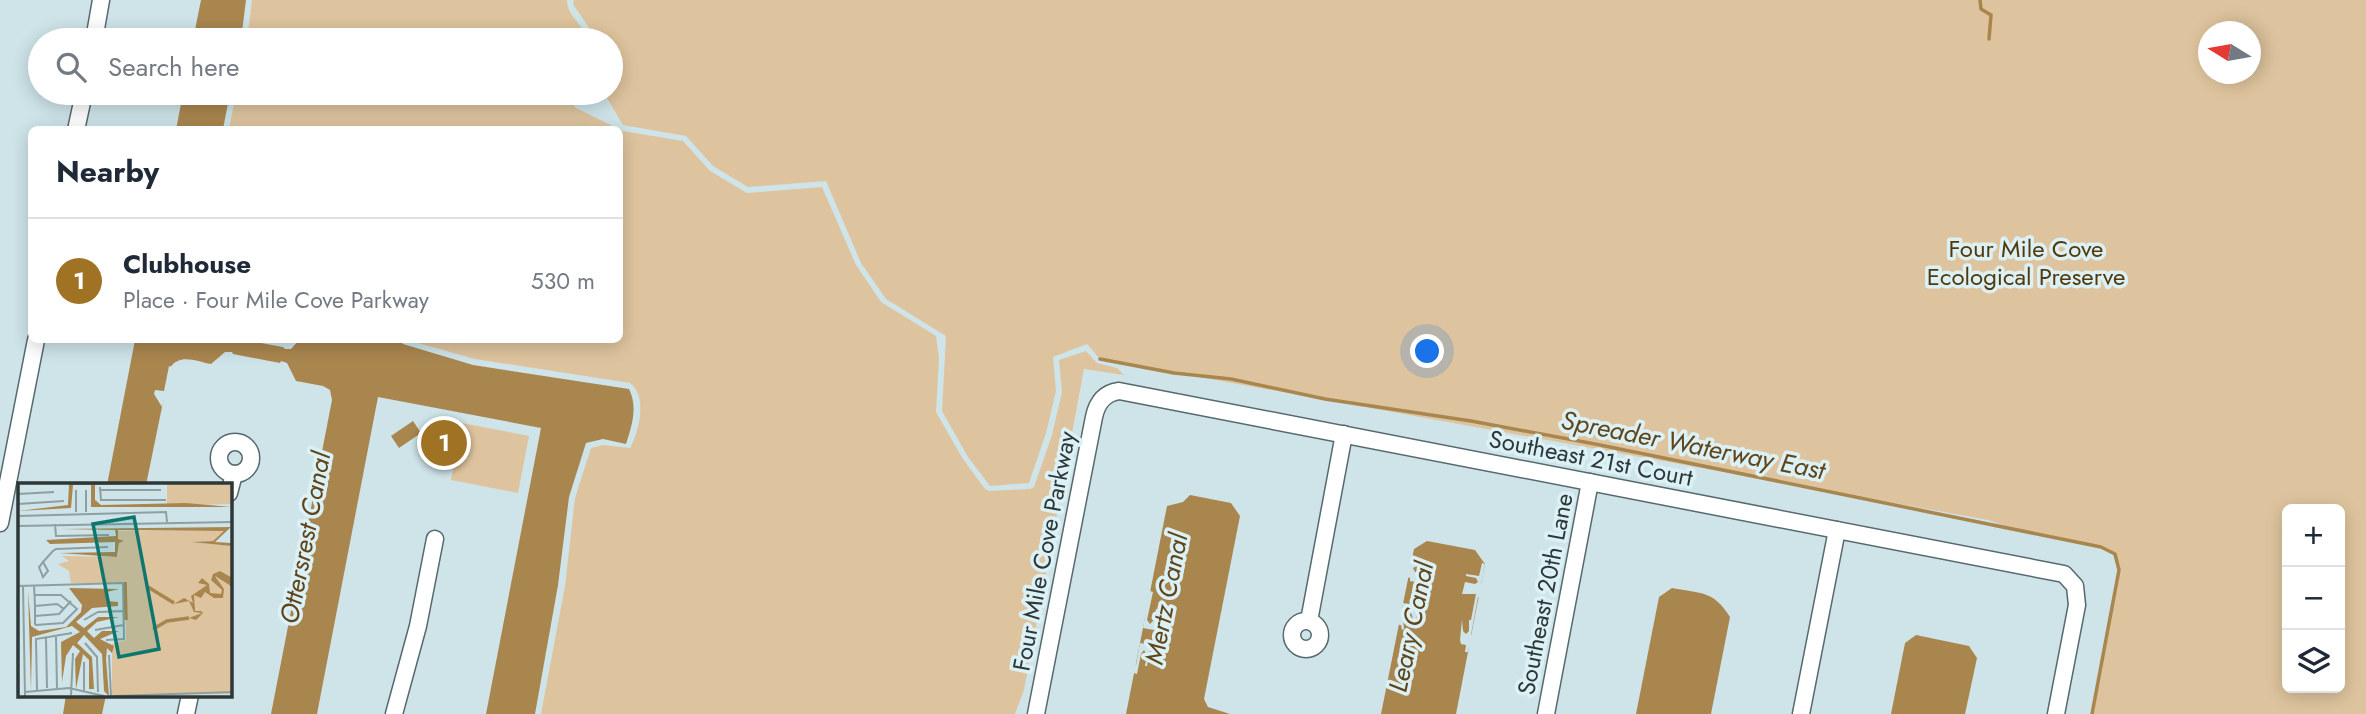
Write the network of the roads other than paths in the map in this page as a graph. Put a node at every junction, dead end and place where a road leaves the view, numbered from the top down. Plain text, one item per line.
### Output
1 (101, 0) edge
2 (96, 28) edge
3 (81, 105) edge
4 (77, 126) edge
5 (35, 343) edge
6 (1103, 399) joint
7 (1344, 434) junction
8 (234, 474) dead end
9 (1590, 482) junction
10 (231, 485) edge
11 (0, 523) edge
12 (1836, 530) junction
13 (435, 539) dead end
14 (1309, 621) dead end
15 (190, 696) edge
16 (186, 714) edge
17 (394, 714) edge
18 (1036, 714) edge
19 (1546, 714) edge
20 (1801, 714) edge
21 (2056, 714) edge

1 - 2 street
3 - 4 street
5 - 11 street
6 - 7 street, Southeast 21st Court
6 - 18 street, Four Mile Cove Parkway
7 - 9 street, Southeast 21st Court
7 - 14 street
8 - 10 street
9 - 12 street, Southeast 21st Court
9 - 19 street, Southeast 20th Lane
12 - 20 street
12 - 21 street, Southeast 21st Court
13 - 17 street
15 - 16 street

